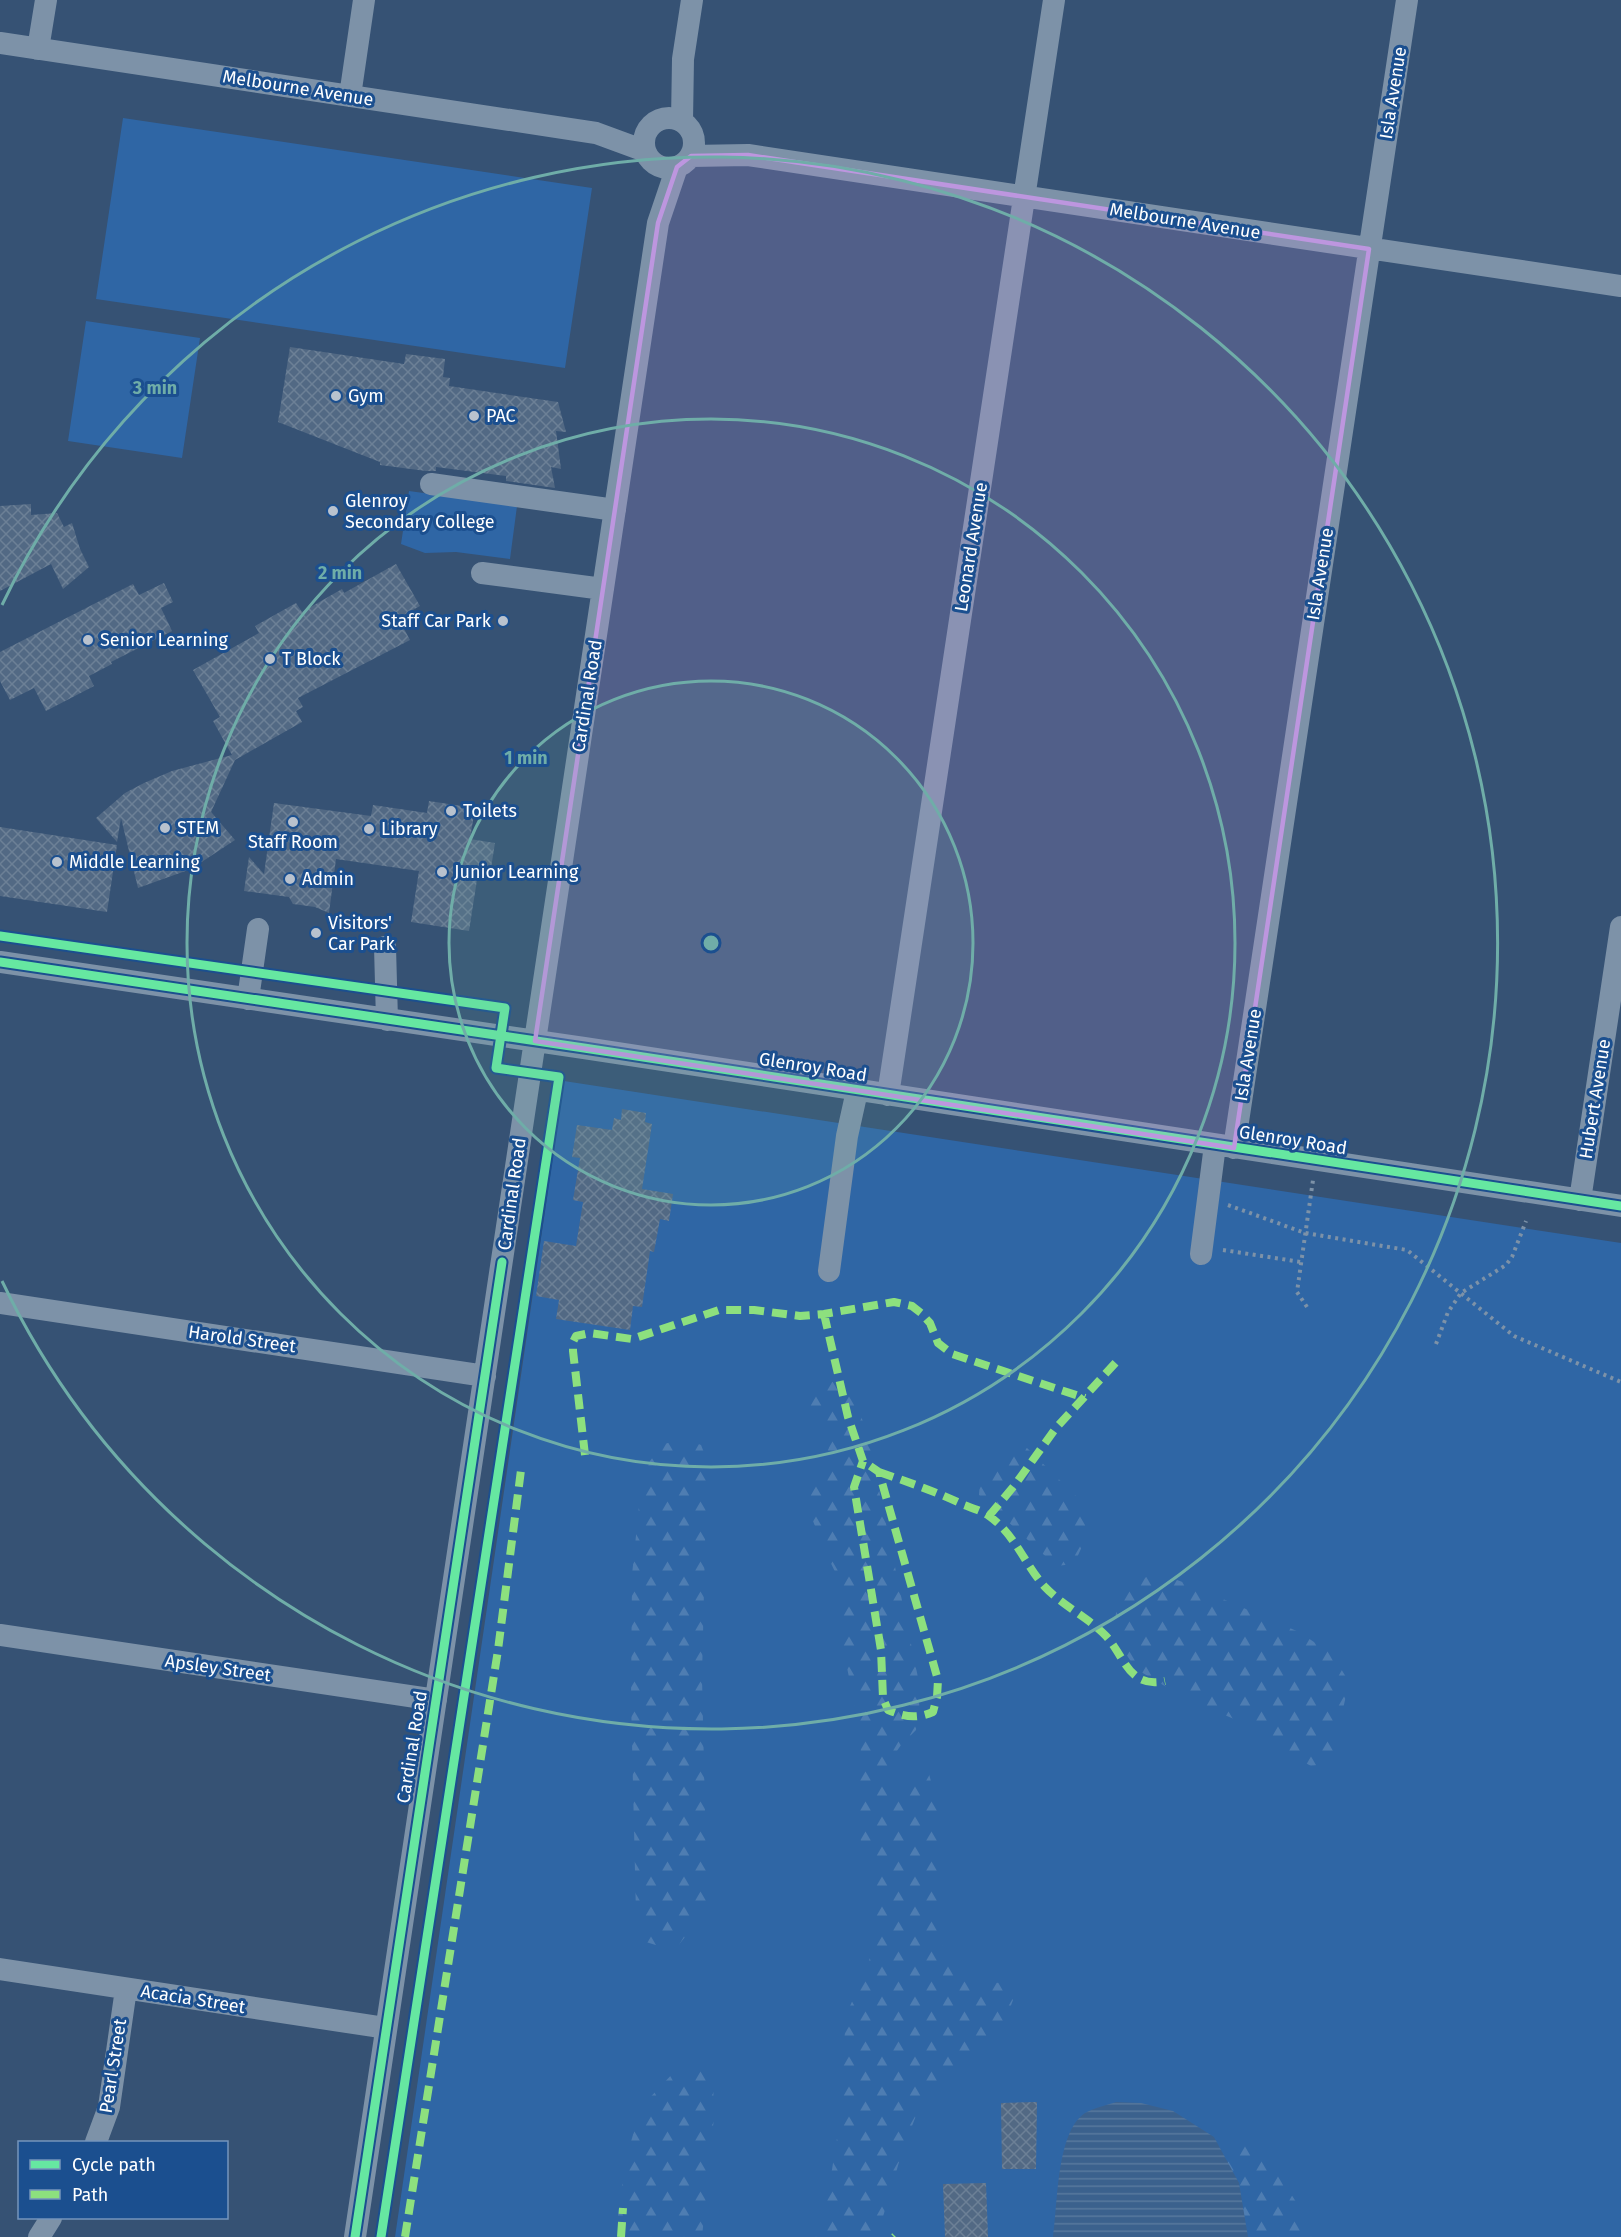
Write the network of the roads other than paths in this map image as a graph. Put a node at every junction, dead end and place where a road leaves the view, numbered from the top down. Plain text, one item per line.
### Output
1 (46, 0) edge
2 (364, 0) edge
3 (692, 0) edge
4 (1054, 0) edge
5 (1407, 0) edge
6 (0, 43) edge
7 (38, 49) junction
8 (350, 96) junction
9 (669, 143) junction
10 (1024, 196) junction
11 (1369, 249) junction
12 (1621, 286) edge
13 (431, 484) dead end
14 (615, 510) junction
15 (482, 573) dead end
16 (603, 589) junction
17 (1621, 927) edge
18 (258, 929) dead end
19 (385, 947) dead end
20 (0, 962) edge
21 (248, 999) junction
22 (387, 1020) junction
23 (535, 1041) junction
24 (857, 1091) junction
25 (888, 1095) junction
26 (1224, 1147) junction
27 (1580, 1200) junction
28 (1621, 1206) edge
29 (1201, 1251) road end
30 (829, 1271) dead end
31 (0, 1303) edge
32 (485, 1376) junction
33 (0, 1635) edge
34 (436, 1700) junction
35 (0, 1969) edge
36 (126, 1989) junction
37 (386, 2028) junction
38 (96, 2141) edge
39 (50, 2219) edge
40 (39, 2237) edge
41 (354, 2237) edge

1 - 7 street
2 - 8 street
3 - 9 street, Cardinal Road
4 - 10 street, Leonard Avenue
5 - 11 street, Isla Avenue
6 - 7 street, Melbourne Avenue
7 - 8 street, Melbourne Avenue
8 - 9 street, Melbourne Avenue
9 - 10 street, Melbourne Avenue
9 - 14 street, Cardinal Road
10 - 11 street, Melbourne Avenue
10 - 25 street, Leonard Avenue
11 - 12 street, Melbourne Avenue
11 - 26 street, Isla Avenue
13 - 14 street
14 - 16 street, Cardinal Road
15 - 16 street
16 - 23 street, Cardinal Road
17 - 27 street, Hubert Avenue
18 - 21 street
19 - 22 street
20 - 21 street, Glenroy Road
21 - 22 street, Glenroy Road
22 - 23 street, Glenroy Road
23 - 24 street, Glenroy Road
23 - 32 street, Cardinal Road
24 - 25 street, Glenroy Road
24 - 30 street
25 - 26 street, Glenroy Road
26 - 27 street, Glenroy Road
26 - 29 street, Isla Avenue
27 - 28 street, Glenroy Road
31 - 32 street, Harold Street
32 - 34 street, Cardinal Road
33 - 34 street, Apsley Street
34 - 37 street, Cardinal Road
35 - 36 street, Acacia Street
36 - 37 street, Acacia Street
36 - 38 street, Pearl Street
37 - 41 street, Cardinal Road
39 - 40 street

